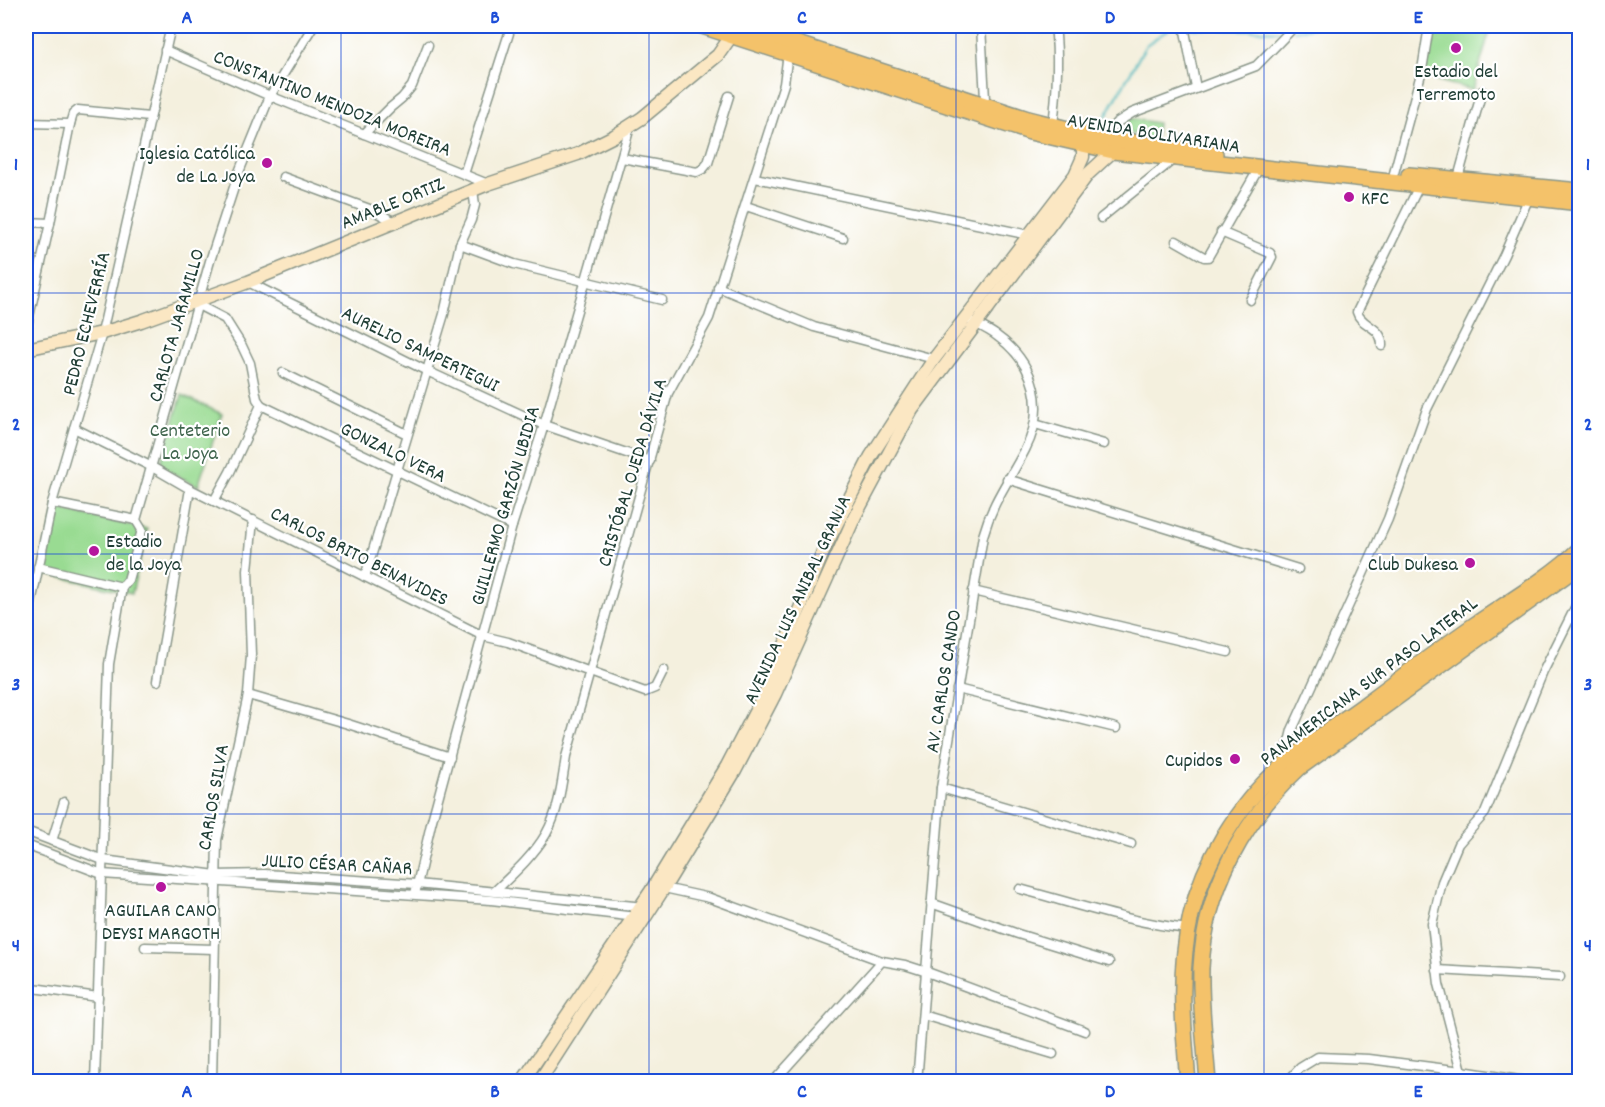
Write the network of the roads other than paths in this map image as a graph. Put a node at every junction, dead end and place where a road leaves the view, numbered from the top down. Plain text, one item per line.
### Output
1 (171, 26) edge
2 (313, 26) edge
3 (702, 26) edge
4 (981, 26) edge
5 (1055, 26) edge
6 (1184, 26) edge
7 (1295, 26) edge
8 (1429, 26) edge
9 (511, 27) dead end
10 (736, 29) edge
11 (428, 45) dead end
12 (165, 50) junction
13 (788, 53) junction
14 (1196, 88) junction
15 (1482, 91) dead end
16 (270, 96) junction
17 (729, 96) dead end
18 (983, 106) junction
19 (149, 117) junction
20 (26, 123) edge
21 (70, 124) junction
22 (1053, 125) junction
23 (630, 127) junction
24 (364, 134) junction
25 (1104, 138) junction
26 (1083, 145) junction
27 (1113, 151) junction
28 (622, 158) junction
29 (1174, 159) junction
30 (1259, 168) junction
31 (464, 174) junction
32 (1394, 174) junction
33 (283, 177) dead end
34 (755, 178) junction
35 (1458, 178) junction
36 (488, 184) junction
37 (1419, 186) junction
38 (473, 190) junction
39 (1580, 191) edge
40 (1528, 198) junction
41 (1580, 203) edge
42 (746, 206) junction
43 (1101, 218) dead end
44 (26, 222) edge
45 (395, 222) junction
46 (50, 223) junction
47 (1221, 232) junction
48 (1029, 236) junction
49 (843, 238) dead end
50 (1176, 241) dead end
51 (460, 244) junction
52 (586, 281) junction
53 (249, 282) junction
54 (718, 287) junction
55 (662, 300) dead end
56 (1250, 300) dead end
57 (199, 302) junction
58 (965, 318) junction
59 (977, 325) junction
60 (26, 330) edge
61 (102, 333) junction
62 (1382, 346) dead end
63 (26, 349) edge
64 (934, 359) junction
65 (427, 371) junction
66 (283, 374) dead end
67 (261, 405) junction
68 (1035, 424) junction
69 (544, 425) junction
70 (74, 428) junction
71 (407, 434) junction
72 (1104, 444) dead end
73 (650, 461) junction
74 (152, 466) junction
75 (396, 470) junction
76 (1007, 479) junction
77 (190, 489) junction
78 (214, 501) junction
79 (52, 503) junction
80 (136, 520) junction
81 (253, 520) junction
82 (512, 526) junction
83 (1580, 549) edge
84 (1580, 565) edge
85 (38, 567) junction
86 (1298, 569) dead end
87 (365, 577) junction
88 (122, 587) junction
89 (973, 591) junction
90 (1578, 603) edge
91 (26, 627) edge
92 (483, 636) junction
93 (1228, 652) dead end
94 (663, 670) dead end
95 (590, 673) junction
96 (157, 681) dead end
97 (957, 689) junction
98 (248, 695) junction
99 (1116, 728) dead end
100 (450, 757) junction
101 (1283, 766) junction
102 (941, 788) junction
103 (64, 802) dead end
104 (26, 831) edge
105 (52, 841) junction
106 (1131, 844) dead end
107 (26, 845) edge
108 (103, 860) junction
109 (102, 874) junction
110 (216, 879) junction
111 (664, 888) junction
112 (416, 889) junction
113 (1020, 889) dead end
114 (495, 891) junction
115 (931, 903) junction
116 (643, 912) junction
117 (1189, 929) junction
118 (145, 947) dead end
119 (214, 949) junction
120 (882, 961) junction
121 (1109, 962) dead end
122 (1437, 970) junction
123 (927, 972) junction
124 (1560, 977) dead end
125 (26, 987) edge
126 (98, 997) junction
127 (923, 1015) junction
128 (1085, 1031) dead end
129 (1053, 1054) dead end
130 (1462, 1071) junction
131 (777, 1081) edge
132 (95, 1082) edge
133 (212, 1082) edge
134 (522, 1082) edge
135 (539, 1082) edge
136 (917, 1082) edge
137 (1188, 1082) edge
138 (1208, 1082) edge
139 (1287, 1082) edge
140 (1533, 1082) edge

1 - 12 street, PEDRO ECHEVERRÍA
2 - 16 street, CARLOTA JARAMILLO
3 - 10 highway, AVENIDA BOLIVARIANA
4 - 18 street
5 - 22 street
6 - 14 street
7 - 14 street
8 - 32 street
9 - 31 street
10 - 13 highway, AVENIDA BOLIVARIANA
10 - 18 highway, AVENIDA BOLIVARIANA
10 - 23 main road, AMABLE ORTIZ
11 - 24 street
12 - 16 street, CONSTANTINO MENDOZA MOREIRA
12 - 19 street, PEDRO ECHEVERRÍA
13 - 26 highway, AVENIDA BOLIVARIANA
13 - 34 street, CRISTÓBAL OJEDA DÁVILA
14 - 25 street
15 - 35 street
16 - 24 street, CONSTANTINO MENDOZA MOREIRA
16 - 57 street, CARLOTA JARAMILLO
17 - 28 street
18 - 22 highway, AVENIDA BOLIVARIANA
19 - 21 street
19 - 61 street, PEDRO ECHEVERRÍA
20 - 21 street
21 - 46 street
22 - 25 highway, AVENIDA BOLIVARIANA
23 - 28 street, GUILLERMO GARZÓN UBIDIA
23 - 36 main road, AMABLE ORTIZ
24 - 31 street, CONSTANTINO MENDOZA MOREIRA
25 - 32 highway, AVENIDA BOLIVARIANA
26 - 27 highway, AVENIDA BOLIVARIANA
26 - 48 main road, AVENIDA LUIS ANIBAL GRANJA
27 - 29 highway, AVENIDA BOLIVARIANA
27 - 59 main road, AVENIDA LUIS ANIBAL GRANJA
28 - 52 street, GUILLERMO GARZÓN UBIDIA
29 - 30 highway, AVENIDA BOLIVARIANA
29 - 43 street
30 - 37 highway, AVENIDA BOLIVARIANA
30 - 47 street
31 - 36 street, CONSTANTINO MENDOZA MOREIRA
32 - 35 highway, AVENIDA BOLIVARIANA
33 - 45 street
34 - 42 street, CRISTÓBAL OJEDA DÁVILA
34 - 48 street
35 - 39 highway, AVENIDA BOLIVARIANA
36 - 38 main road, AMABLE ORTIZ
37 - 40 highway, AVENIDA BOLIVARIANA
37 - 62 street
38 - 45 main road, AMABLE ORTIZ
38 - 51 street
40 - 41 highway, AVENIDA BOLIVARIANA
40 - 101 street
42 - 49 street
42 - 54 street, CRISTÓBAL OJEDA DÁVILA
44 - 46 street
45 - 53 main road, AMABLE ORTIZ
46 - 60 street
47 - 50 street
47 - 56 street
48 - 58 main road, AVENIDA LUIS ANIBAL GRANJA
51 - 52 street
51 - 65 street
52 - 55 street
52 - 69 street, GUILLERMO GARZÓN UBIDIA
53 - 57 main road, AMABLE ORTIZ
53 - 65 street, AURELIO SAMPERTEGUI
54 - 64 street
54 - 73 street, CRISTÓBAL OJEDA DÁVILA
57 - 61 main road, AMABLE ORTIZ
57 - 67 street
57 - 74 street, CARLOTA JARAMILLO
58 - 59 street, AV. CARLOS CANDO
58 - 64 main road, AVENIDA LUIS ANIBAL GRANJA
59 - 68 street, AV. CARLOS CANDO
59 - 111 main road, AVENIDA LUIS ANIBAL GRANJA
61 - 63 main road, AMABLE ORTIZ
61 - 70 street, PEDRO ECHEVERRÍA
64 - 116 main road, AVENIDA LUIS ANIBAL GRANJA
65 - 69 street, AURELIO SAMPERTEGUI
65 - 71 street
66 - 71 street
67 - 75 street, GONZALO VERA
67 - 78 street
68 - 72 street
68 - 76 street, AV. CARLOS CANDO
69 - 73 street, AURELIO SAMPERTEGUI
69 - 82 street, GUILLERMO GARZÓN UBIDIA
70 - 74 street, CARLOS BRITO BENAVIDES
70 - 79 street, PEDRO ECHEVERRÍA
71 - 75 street
73 - 95 street, CRISTÓBAL OJEDA DÁVILA
74 - 77 street, CARLOS BRITO BENAVIDES
74 - 80 street, CARLOTA JARAMILLO
75 - 82 street, GONZALO VERA
75 - 87 street
76 - 86 street
76 - 89 street, AV. CARLOS CANDO
77 - 78 street, CARLOS BRITO BENAVIDES
77 - 96 street
78 - 81 street, CARLOS BRITO BENAVIDES
79 - 80 street
79 - 85 street, PEDRO ECHEVERRÍA
80 - 88 street, CARLOTA JARAMILLO
81 - 87 street, CARLOS BRITO BENAVIDES
81 - 98 street, CARLOS SILVA
82 - 92 street, GUILLERMO GARZÓN UBIDIA
83 - 101 highway, PANAMERICANA SUR PASO LATERAL
84 - 138 highway
85 - 88 street
85 - 91 street, PEDRO ECHEVERRÍA
87 - 92 street, CARLOS BRITO BENAVIDES
88 - 108 street, CARLOTA JARAMILLO
89 - 93 street
89 - 97 street, AV. CARLOS CANDO
90 - 122 street
92 - 95 street, CARLOS BRITO BENAVIDES
92 - 100 street, GUILLERMO GARZÓN UBIDIA
94 - 95 street, CARLOS BRITO BENAVIDES
95 - 114 street, CRISTÓBAL OJEDA DÁVILA
97 - 99 street
97 - 102 street, AV. CARLOS CANDO
98 - 100 street
98 - 110 street, CARLOS SILVA
100 - 112 street, GUILLERMO GARZÓN UBIDIA
101 - 117 highway, PANAMERICANA SUR PASO LATERAL
102 - 106 street
102 - 115 street, AV. CARLOS CANDO
103 - 105 street
104 - 105 street, JULIO CÉSAR CAÑAR
105 - 108 street, JULIO CÉSAR CAÑAR
107 - 109 street, JULIO CÉSAR CAÑAR
108 - 109 street, CARLOTA JARAMILLO
108 - 110 street, JULIO CÉSAR CAÑAR
109 - 110 street, JULIO CÉSAR CAÑAR
109 - 126 street, CARLOTA JARAMILLO
110 - 112 street, JULIO CÉSAR CAÑAR
110 - 119 street, CARLOS SILVA
111 - 116 main road, AVENIDA LUIS ANIBAL GRANJA
111 - 120 street
112 - 114 street, JULIO CÉSAR CAÑAR
112 - 116 street, JULIO CÉSAR CAÑAR
113 - 117 street
114 - 116 street, JULIO CÉSAR CAÑAR
115 - 121 street
115 - 123 street, AV. CARLOS CANDO
116 - 134 main road, AVENIDA LUIS ANIBAL GRANJA
116 - 135 main road, AVENIDA LUIS ANIBAL GRANJA
117 - 137 highway, PANAMERICANA SUR PASO LATERAL
118 - 119 street
119 - 133 street, CARLOS SILVA
120 - 123 street
120 - 131 street
122 - 124 street
122 - 130 street
123 - 127 street, AV. CARLOS CANDO
123 - 128 street
125 - 126 street
126 - 132 street, CARLOTA JARAMILLO
127 - 129 street
127 - 136 street, AV. CARLOS CANDO
130 - 139 street
130 - 140 street

